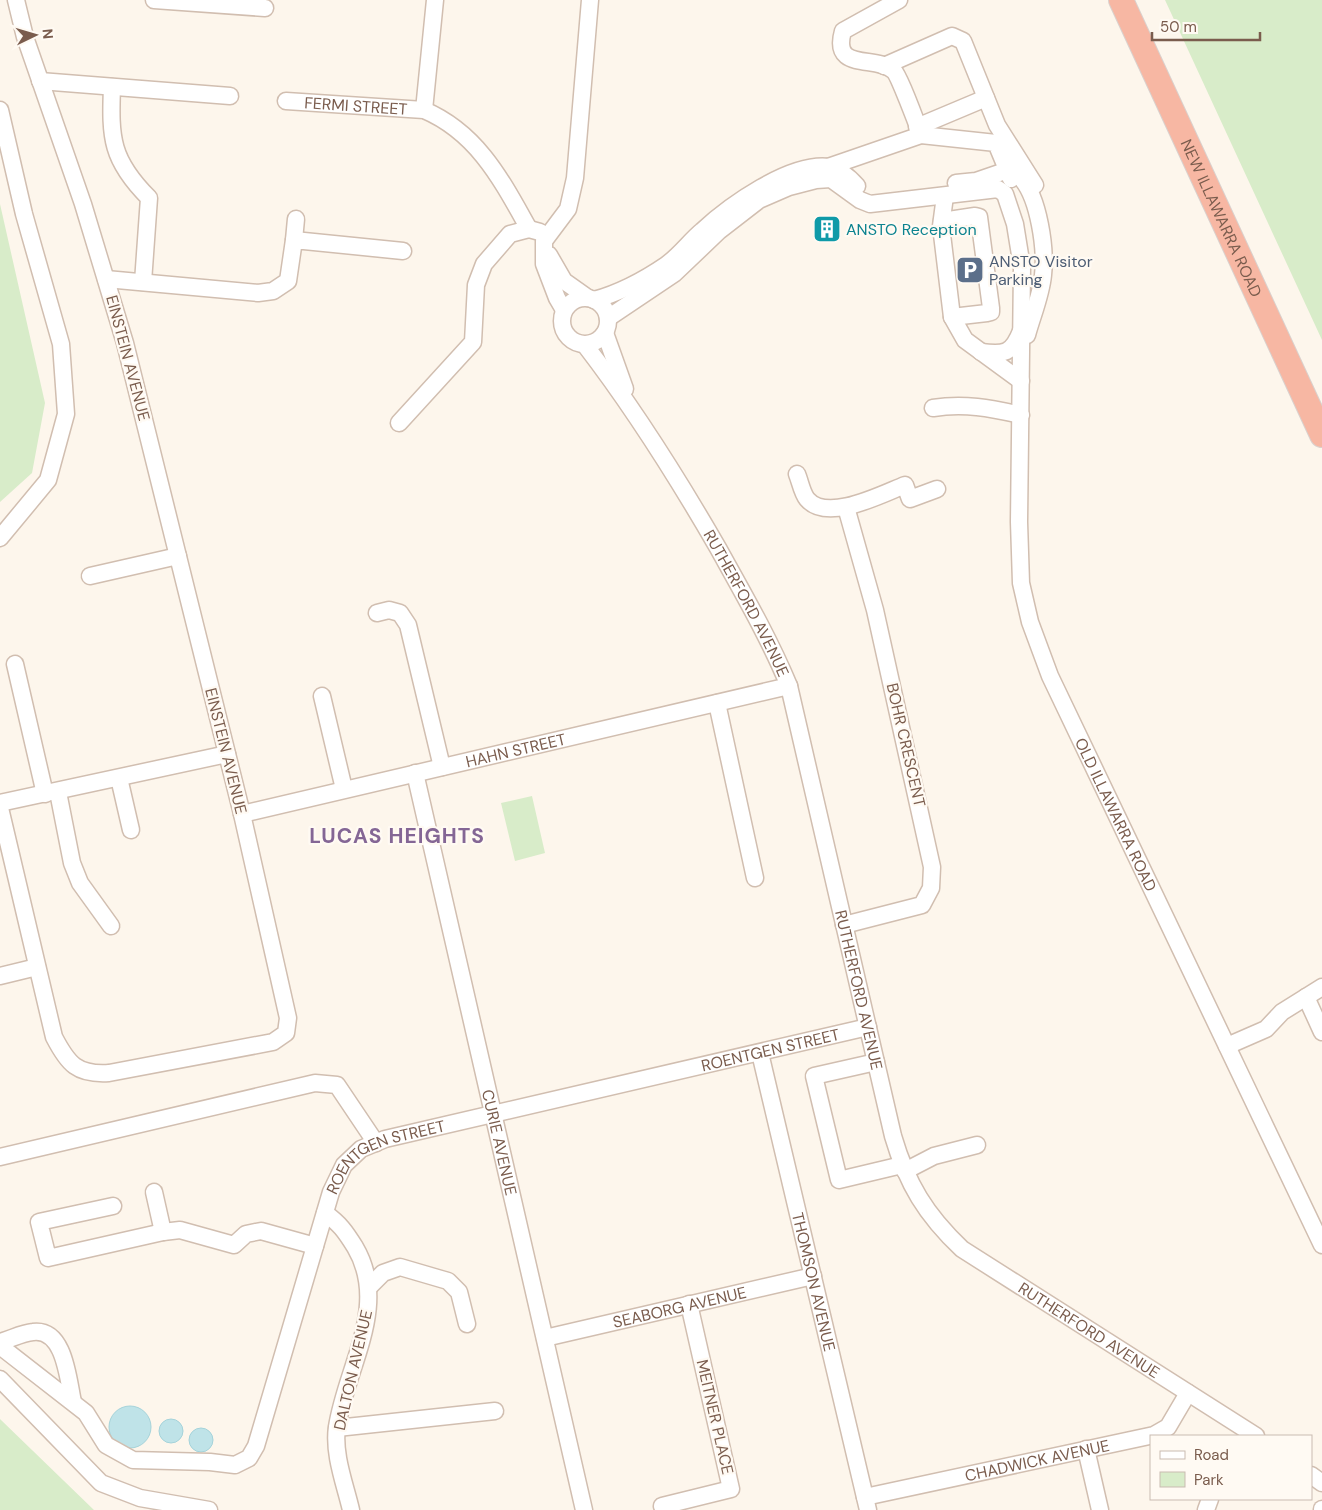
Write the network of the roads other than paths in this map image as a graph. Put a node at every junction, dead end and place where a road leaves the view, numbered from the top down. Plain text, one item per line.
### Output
1 (16, 0) edge
2 (154, 0) edge
3 (435, 0) edge
4 (590, 0) edge
5 (899, 0) edge
6 (1121, 0) edge
7 (265, 8) dead end
8 (884, 66) junction
9 (40, 81) junction
10 (112, 87) junction
11 (230, 96) dead end
12 (986, 98) junction
13 (286, 101) dead end
14 (0, 110) edge
15 (424, 110) junction
16 (919, 131) junction
17 (828, 167) junction
18 (1008, 170) junction
19 (945, 196) junction
20 (296, 219) dead end
21 (942, 221) junction
22 (529, 229) junction
23 (547, 237) junction
24 (294, 240) junction
25 (403, 251) dead end
26 (1044, 255) junction
27 (106, 279) junction
28 (143, 282) junction
29 (591, 299) junction
30 (564, 310) junction
31 (1022, 313) junction
32 (952, 317) junction
33 (607, 325) junction
34 (1022, 330) junction
35 (585, 345) junction
36 (981, 352) junction
37 (1022, 357) junction
38 (1021, 381) junction
39 (632, 406) junction
40 (933, 408) dead end
41 (1021, 414) junction
42 (399, 423) dead end
43 (1322, 435) edge
44 (797, 474) dead end
45 (937, 489) dead end
46 (846, 507) junction
47 (0, 538) edge
48 (178, 556) junction
49 (90, 576) dead end
50 (377, 613) dead end
51 (15, 664) dead end
52 (789, 686) junction
53 (322, 696) dead end
54 (717, 703) junction
55 (227, 754) junction
56 (442, 767) junction
57 (415, 773) junction
58 (119, 778) junction
59 (344, 789) junction
60 (51, 793) junction
61 (0, 803) edge
62 (0, 808) edge
63 (242, 814) junction
64 (131, 830) dead end
65 (755, 878) dead end
66 (844, 925) junction
67 (111, 926) dead end
68 (37, 967) junction
69 (0, 976) edge
70 (1322, 987) edge
71 (1306, 997) junction
72 (868, 1027) junction
73 (1322, 1032) edge
74 (1227, 1046) junction
75 (760, 1052) junction
76 (876, 1062) junction
77 (494, 1113) junction
78 (376, 1143) junction
79 (977, 1144) dead end
80 (0, 1157) edge
81 (903, 1168) junction
82 (154, 1192) dead end
83 (113, 1206) dead end
84 (325, 1213) junction
85 (163, 1232) junction
86 (1322, 1245) edge
87 (315, 1246) junction
88 (813, 1276) junction
89 (369, 1287) junction
90 (689, 1304) junction
91 (467, 1324) dead end
92 (545, 1338) junction
93 (0, 1342) edge
94 (0, 1346) edge
95 (0, 1379) edge
96 (1188, 1392) junction
97 (73, 1402) junction
98 (494, 1411) dead end
99 (337, 1428) junction
100 (1172, 1432) edge
101 (1154, 1435) edge
102 (1254, 1435) edge
103 (1150, 1436) edge
104 (1086, 1449) junction
105 (867, 1504) edge
106 (662, 1506) dead end
107 (209, 1510) edge
108 (351, 1510) edge
109 (584, 1510) edge
110 (1100, 1510) edge

1 - 9 lane, EINSTEIN AVENUE
2 - 7 lane
3 - 15 lane
4 - 23 lane
5 - 8 lane
6 - 43 highway, NEW ILLAWARRA ROAD
8 - 12 lane
8 - 16 lane
9 - 10 lane
9 - 27 lane, EINSTEIN AVENUE
10 - 11 lane
10 - 28 lane
12 - 16 lane
12 - 26 lane
13 - 15 lane, FERMI STREET
14 - 47 lane
15 - 22 lane
16 - 17 lane
16 - 18 lane
17 - 18 lane
17 - 29 lane
18 - 26 lane
18 - 31 lane
19 - 21 lane
19 - 31 lane
19 - 33 lane
20 - 24 lane
21 - 32 lane
21 - 32 lane
22 - 23 lane
22 - 42 lane
23 - 29 lane
23 - 30 lane
24 - 25 lane
24 - 28 lane
26 - 37 lane
27 - 28 lane
27 - 48 lane, EINSTEIN AVENUE
29 - 30 lane
29 - 33 lane
30 - 35 lane
31 - 34 lane
32 - 36 lane
33 - 35 lane
33 - 39 lane, RUTHERFORD AVENUE
34 - 36 lane
34 - 37 lane
35 - 39 lane, RUTHERFORD AVENUE
36 - 38 lane
37 - 38 lane, OLD ILLAWARRA ROAD
38 - 41 lane, OLD ILLAWARRA ROAD
39 - 52 lane, RUTHERFORD AVENUE
40 - 41 lane
41 - 74 lane, OLD ILLAWARRA ROAD
44 - 46 lane
45 - 46 lane
46 - 66 lane, BOHR CRESCENT
48 - 49 lane
48 - 55 lane, EINSTEIN AVENUE
50 - 56 lane
51 - 60 lane
52 - 54 lane, HAHN STREET
52 - 66 lane, RUTHERFORD AVENUE
53 - 59 lane
54 - 56 lane, HAHN STREET
54 - 65 lane
55 - 58 lane
55 - 63 lane, EINSTEIN AVENUE
56 - 57 lane, HAHN STREET
57 - 59 lane, HAHN STREET
57 - 77 lane, CURIE AVENUE
58 - 60 lane
58 - 64 lane
59 - 63 lane, HAHN STREET
60 - 61 lane
60 - 67 lane
62 - 68 lane, EINSTEIN AVENUE
63 - 68 lane, EINSTEIN AVENUE
66 - 72 lane, RUTHERFORD AVENUE
68 - 69 lane
70 - 71 lane
71 - 73 lane
71 - 74 lane
72 - 75 lane, ROENTGEN STREET
72 - 76 lane, RUTHERFORD AVENUE
74 - 86 lane, OLD ILLAWARRA ROAD
75 - 77 lane, ROENTGEN STREET
75 - 88 lane, THOMSON AVENUE
76 - 81 lane, RUTHERFORD AVENUE
76 - 81 lane
77 - 78 lane, ROENTGEN STREET
77 - 92 lane, CURIE AVENUE
78 - 80 lane
78 - 84 lane, ROENTGEN STREET
79 - 81 lane
81 - 96 lane, RUTHERFORD AVENUE
82 - 85 lane
83 - 85 lane
84 - 87 lane, ROENTGEN STREET
84 - 89 lane, DALTON AVENUE
85 - 87 lane
87 - 97 lane, ROENTGEN STREET
88 - 90 lane, SEABORG AVENUE
88 - 105 lane, THOMSON AVENUE
89 - 91 lane
89 - 99 lane, DALTON AVENUE
90 - 92 lane, SEABORG AVENUE
90 - 106 lane, MEITNER PLACE
92 - 109 lane, CURIE AVENUE
93 - 97 lane
94 - 97 lane, ROENTGEN STREET
95 - 107 lane
96 - 100 lane, CHADWICK AVENUE
96 - 102 lane, RUTHERFORD AVENUE
98 - 99 lane
99 - 108 lane, DALTON AVENUE
100 - 101 lane, CHADWICK AVENUE
103 - 104 lane, CHADWICK AVENUE
104 - 105 lane, CHADWICK AVENUE
104 - 110 lane

